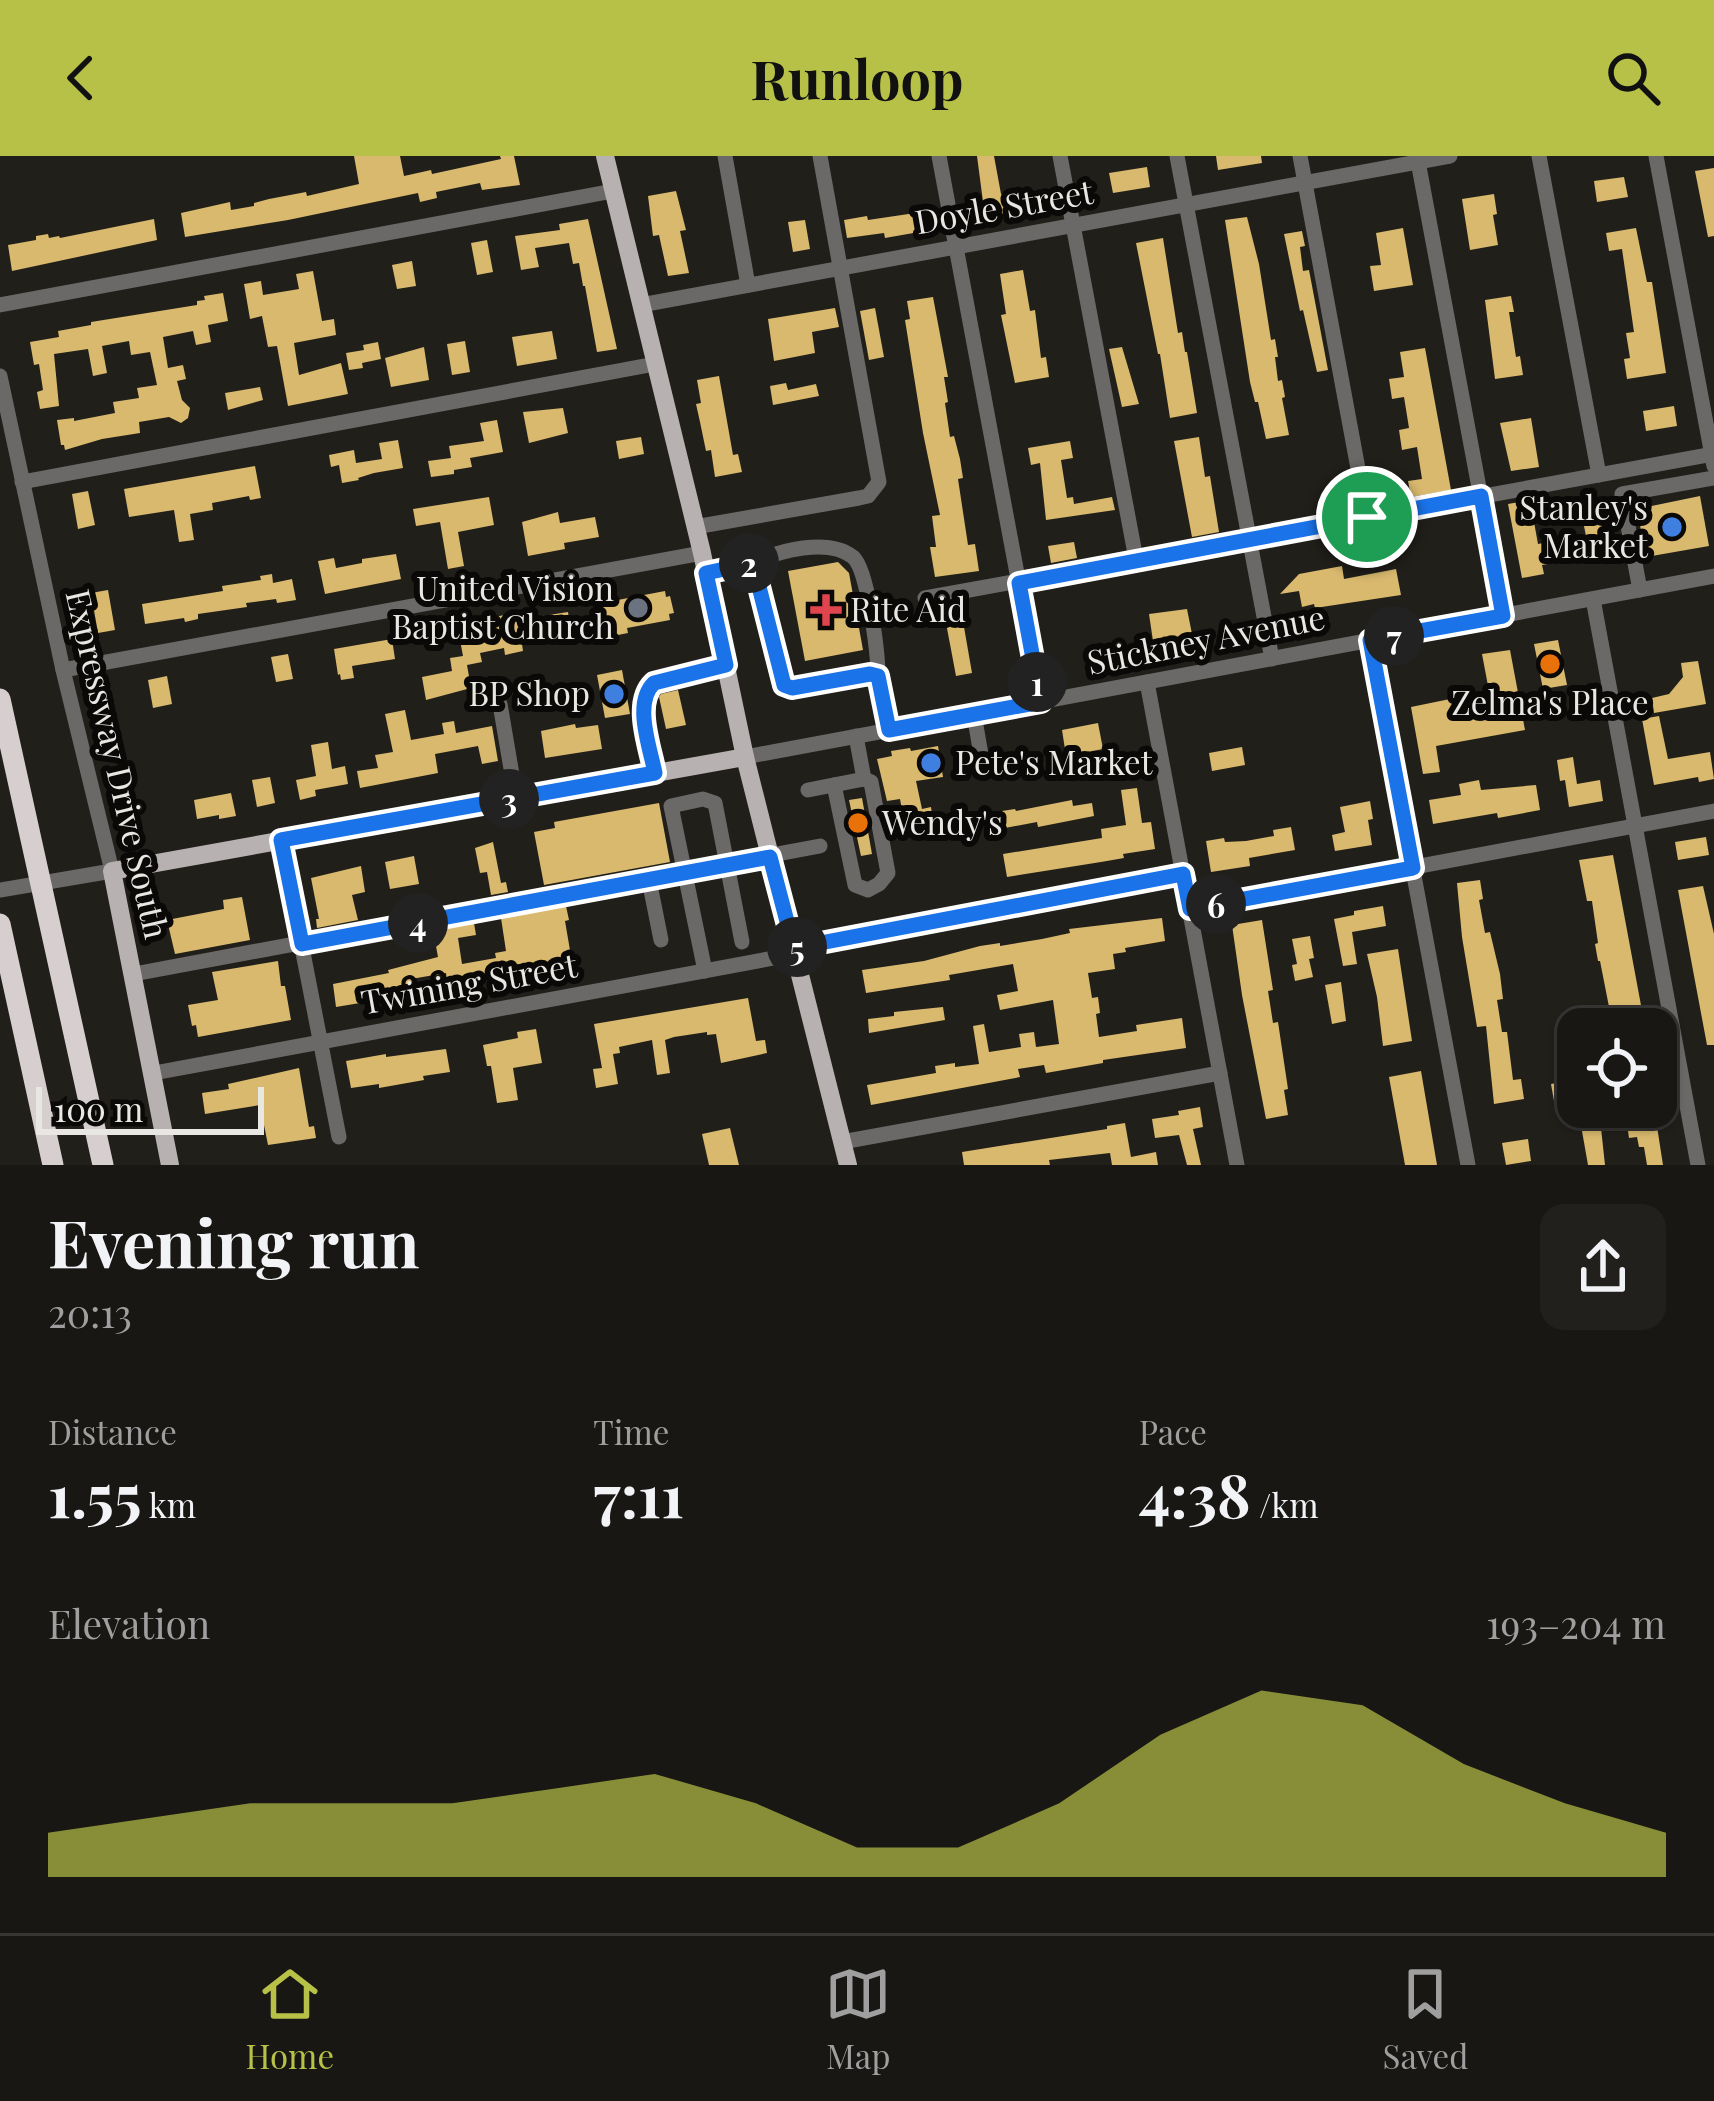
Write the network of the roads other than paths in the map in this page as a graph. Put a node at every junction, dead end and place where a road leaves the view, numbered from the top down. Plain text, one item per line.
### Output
1 (604, 156) edge
2 (725, 156) edge
3 (820, 156) edge
4 (939, 156) edge
5 (1060, 156) edge
6 (1178, 156) edge
7 (1300, 156) edge
8 (1450, 156) edge
9 (1539, 156) edge
10 (1656, 156) edge
11 (1418, 159) edge
12 (1305, 183) junction
13 (613, 191) junction
14 (1186, 204) junction
15 (1074, 225) junction
16 (956, 247) junction
17 (841, 268) junction
18 (748, 285) junction
19 (0, 305) edge
20 (641, 305) junction
21 (655, 364) junction
22 (0, 376) edge
23 (1713, 458) edge
24 (1618, 471) junction
25 (1599, 475) junction
26 (1714, 478) edge
27 (22, 482) junction
28 (1622, 494) junction
29 (1481, 496) junction
30 (1367, 517) junction
31 (695, 527) junction
32 (1250, 538) junction
33 (701, 553) junction
34 (1136, 559) junction
35 (753, 563) junction
36 (706, 573) junction
37 (1714, 576) edge
38 (1019, 583) junction
39 (1640, 590) junction
40 (925, 598) dead end
41 (1593, 599) junction
42 (1503, 616) junction
43 (1370, 640) junction
44 (1272, 658) junction
45 (726, 665) junction
46 (63, 670) junction
47 (878, 676) junction
48 (1147, 682) junction
49 (0, 699) edge
50 (1041, 702) junction
51 (500, 704) dead end
52 (974, 714) junction
53 (889, 730) junction
54 (856, 736) junction
55 (746, 757) junction
56 (984, 772) dead end
57 (655, 773) junction
58 (864, 779) junction
59 (834, 785) junction
60 (808, 790) dead end
61 (516, 798) junction
62 (1714, 811) edge
63 (1635, 826) junction
64 (281, 840) junction
65 (820, 846) dead end
66 (770, 857) junction
67 (728, 865) junction
68 (1413, 868) junction
69 (112, 871) junction
70 (685, 873) junction
71 (1183, 874) junction
72 (649, 880) junction
73 (0, 890) edge
74 (1190, 909) junction
75 (0, 925) edge
76 (661, 940) dead end
77 (742, 942) dead end
78 (302, 944) junction
79 (794, 951) junction
80 (58, 956) junction
81 (705, 971) junction
82 (134, 974) junction
83 (320, 1042) junction
84 (154, 1073) junction
85 (1220, 1073) junction
86 (339, 1137) dead end
87 (842, 1142) junction
88 (53, 1165) edge
89 (103, 1165) edge
90 (116, 1165) edge
91 (170, 1165) edge
92 (848, 1165) edge
93 (1237, 1165) edge
94 (1468, 1165) edge
95 (1698, 1165) edge

1 - 13 main road
2 - 18 street
3 - 17 street
4 - 16 street
5 - 15 street
6 - 14 street
7 - 12 street
8 - 11 street, Doyle Street
9 - 25 street
10 - 23 street
11 - 12 street, Doyle Street
11 - 29 street
12 - 14 street, Doyle Street
12 - 30 street
13 - 19 street
13 - 20 main road
14 - 15 street, Doyle Street
14 - 32 street
15 - 16 street, Doyle Street
15 - 34 street
16 - 17 street, Doyle Street
16 - 38 street
17 - 18 street, Doyle Street
17 - 31 street
18 - 20 street, Doyle Street
20 - 21 main road
21 - 27 street
21 - 31 main road
22 - 27 street, Expressway Drive South
23 - 24 street
24 - 25 street
24 - 28 street
25 - 29 street
26 - 28 street
27 - 46 street, Expressway Drive South
28 - 39 street
29 - 30 street
29 - 42 street
30 - 32 street
31 - 33 main road
32 - 34 street
32 - 44 street
33 - 36 main road
33 - 46 street
34 - 38 street
35 - 36 street
35 - 47 street
35 - 47 street
36 - 45 main road
37 - 39 street, Stickney Avenue
38 - 40 street
38 - 50 street
39 - 41 street, Stickney Avenue
41 - 42 street, Stickney Avenue
41 - 63 street
42 - 43 street, Stickney Avenue
43 - 44 street, Stickney Avenue
43 - 68 street
44 - 48 street, Stickney Avenue
45 - 55 main road
45 - 57 street
46 - 69 street, Expressway Drive South
47 - 53 street
48 - 50 street, Stickney Avenue
48 - 71 street
49 - 80 highway
50 - 52 street, Stickney Avenue
51 - 61 street
52 - 53 street, Stickney Avenue
52 - 56 street
53 - 54 street, Stickney Avenue
54 - 55 street, Stickney Avenue
54 - 58 street
55 - 57 main road, Stickney Avenue
55 - 66 main road
57 - 61 main road, Stickney Avenue
58 - 59 street
58 - 59 street
59 - 60 street
61 - 64 main road, Stickney Avenue
62 - 63 street
63 - 68 street
63 - 95 street
64 - 69 main road, Stickney Avenue
64 - 78 street
65 - 66 street
66 - 67 street
66 - 79 main road
67 - 70 street
67 - 70 street
67 - 77 street
68 - 74 street
68 - 94 street
69 - 73 street, Stickney Avenue
69 - 82 main road, Expressway Drive South
70 - 72 street
70 - 81 street
71 - 74 street
71 - 79 street, Twining Street
72 - 76 street
72 - 78 street
74 - 85 street
75 - 88 highway
78 - 82 street
78 - 83 street
79 - 81 street, Twining Street
79 - 87 main road
80 - 89 highway
80 - 90 highway
81 - 83 street, Twining Street
82 - 84 main road, Expressway Drive South
83 - 84 street, Twining Street
83 - 86 street
84 - 91 main road, Expressway Drive South
85 - 87 street
85 - 93 street
87 - 92 main road

